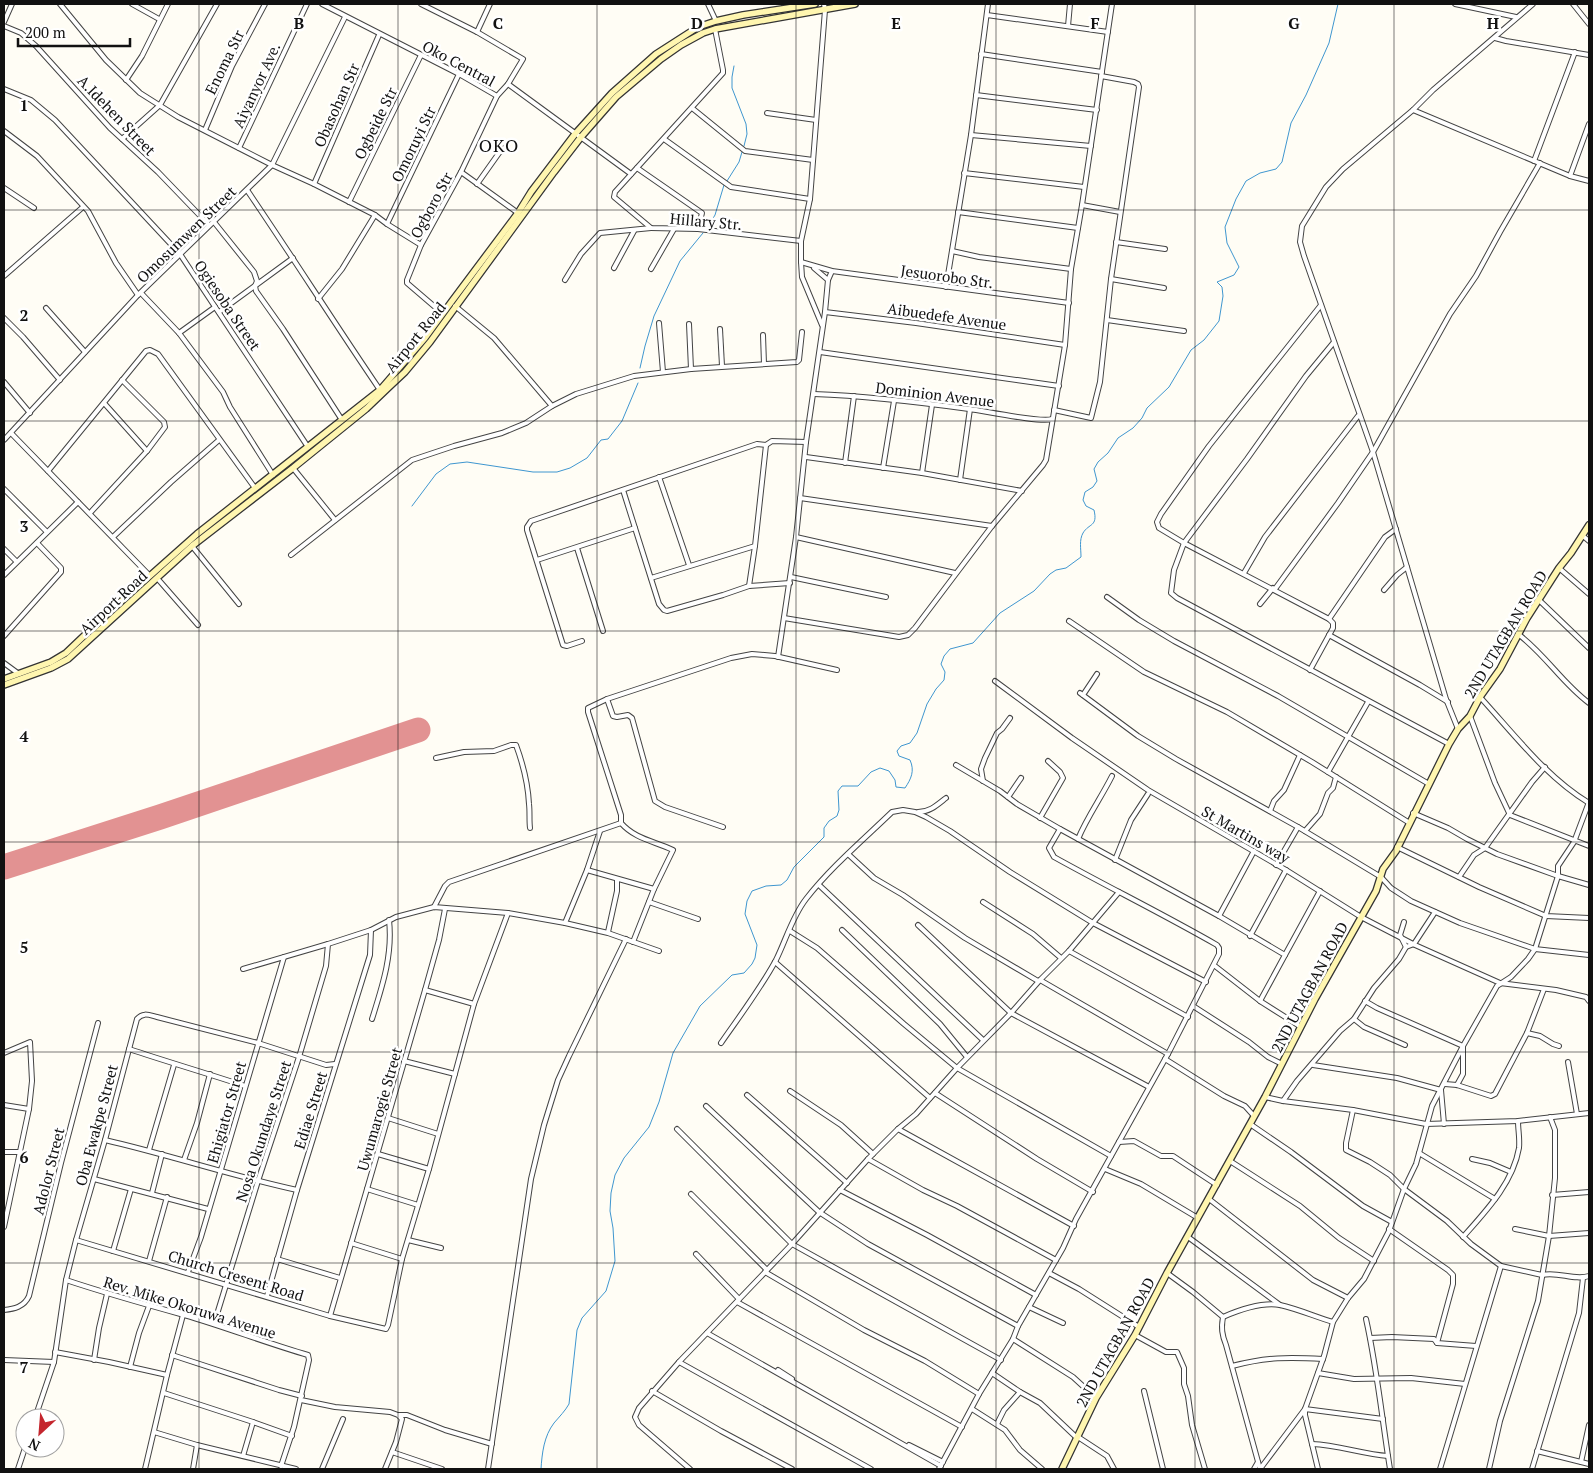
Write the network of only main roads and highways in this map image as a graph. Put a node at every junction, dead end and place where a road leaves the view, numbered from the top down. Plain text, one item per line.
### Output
1 (815, 4) edge
2 (855, 4) edge
3 (792, 5) edge
4 (824, 7) edge
5 (578, 135) junction
6 (1589, 525) edge
7 (4, 679) edge
8 (4, 685) edge
9 (1062, 1469) edge

1 - 3 main road, Airport Road
2 - 4 main road, Airport Road
3 - 5 main road, Airport Road
4 - 5 main road, Airport Road
5 - 7 main road, Airport Road
5 - 8 main road, Airport Road
6 - 9 main road, 2ND UTAGBAN ROAD

